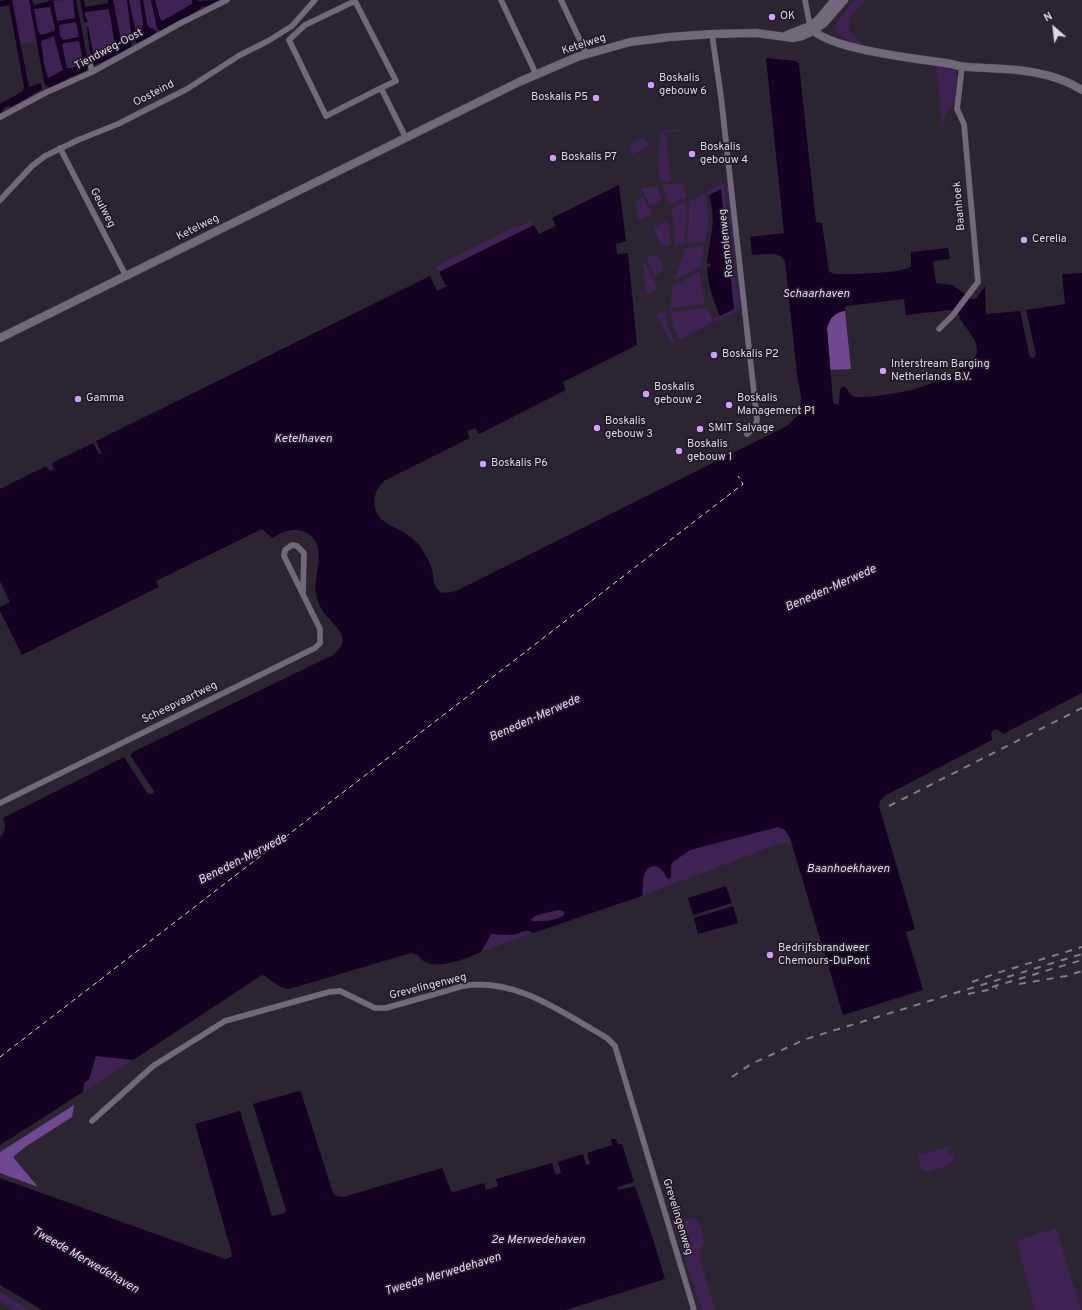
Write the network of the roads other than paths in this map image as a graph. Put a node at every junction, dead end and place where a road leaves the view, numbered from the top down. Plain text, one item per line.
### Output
1 (227, 0) edge
2 (315, 0) edge
3 (501, 0) edge
4 (560, 0) edge
5 (805, 0) edge
6 (835, 0) edge
7 (844, 0) edge
8 (812, 29) junction
9 (712, 34) junction
10 (587, 55) junction
11 (89, 59) dead end
12 (962, 68) junction
13 (91, 70) junction
14 (536, 74) junction
15 (382, 88) junction
16 (1082, 90) edge
17 (0, 117) edge
18 (406, 138) junction
19 (60, 148) junction
20 (0, 200) edge
21 (126, 276) junction
22 (938, 329) dead end
23 (0, 338) edge
24 (748, 434) dead end
25 (303, 593) junction
26 (0, 803) edge
27 (92, 1121) dead end
28 (694, 1310) edge

1 - 13 street, Tiendweg-Oost
2 - 19 street, Oosteind
3 - 14 street
4 - 10 street
5 - 8 street
6 - 8 street
7 - 8 street
8 - 9 street, Ketelweg
8 - 12 street
9 - 10 street, Ketelweg
9 - 24 street, Rosmolenweg
10 - 14 street, Ketelweg
11 - 13 street
12 - 16 street
12 - 22 street, Baanhoek
13 - 17 street, Tiendweg-Oost
14 - 18 street, Ketelweg
15 - 15 street
15 - 18 street
18 - 21 street, Ketelweg
19 - 20 street, Oosteind
19 - 21 street, Geulweg
21 - 23 street, Ketelweg
25 - 25 street, Scheepvaartweg
25 - 26 street, Scheepvaartweg
27 - 28 street, Grevelingenweg

